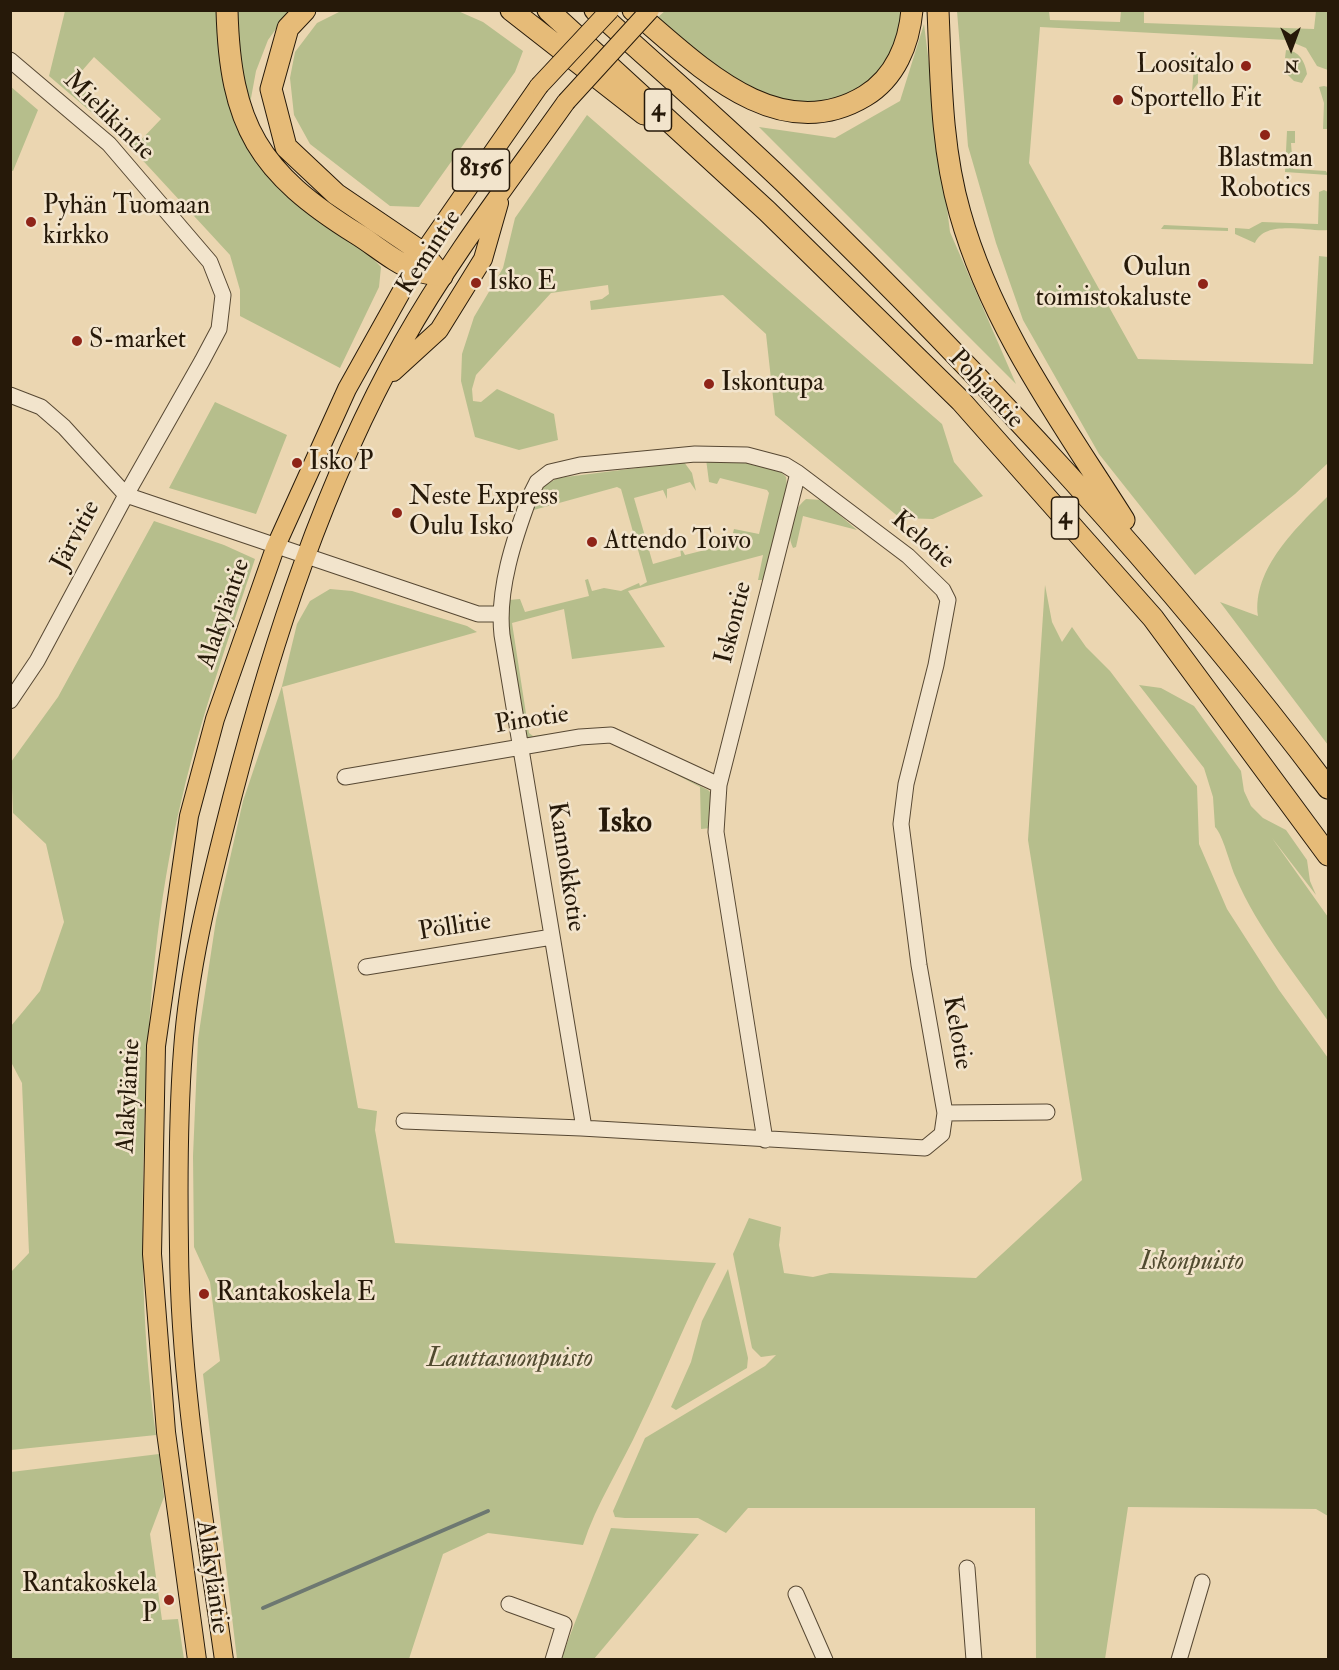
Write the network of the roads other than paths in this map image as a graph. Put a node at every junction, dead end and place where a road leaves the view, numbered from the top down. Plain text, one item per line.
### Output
1 (227, 10) edge
2 (305, 10) edge
3 (511, 10) edge
4 (548, 10) edge
5 (595, 10) edge
6 (610, 10) edge
7 (633, 10) edge
8 (650, 10) edge
9 (912, 10) edge
10 (938, 10) edge
11 (10, 60) edge
12 (503, 190) junction
13 (767, 211) junction
14 (418, 262) junction
15 (442, 276) junction
16 (383, 381) junction
17 (10, 396) edge
18 (798, 473) junction
19 (126, 495) junction
20 (275, 548) junction
21 (305, 557) junction
22 (1162, 579) junction
23 (500, 614) junction
24 (10, 701) edge
25 (521, 747) junction
26 (345, 777) dead end
27 (719, 785) junction
28 (1329, 788) edge
29 (1329, 855) edge
30 (552, 938) junction
31 (366, 967) dead end
32 (1047, 1112) dead end
33 (945, 1113) junction
34 (404, 1121) dead end
35 (584, 1128) junction
36 (765, 1140) junction
37 (967, 1568) dead end
38 (1202, 1582) dead end
39 (796, 1594) dead end
40 (509, 1604) dead end
41 (197, 1659) edge
42 (224, 1659) edge
43 (553, 1659) edge
44 (825, 1659) edge
45 (974, 1659) edge
46 (1179, 1659) edge

1 - 14 highway
2 - 14 highway
3 - 13 highway
4 - 13 highway, Pohjantie / 4
5 - 22 highway, Pohjantie / 4
6 - 14 main road, Kemintie / 8156, bridge
7 - 9 highway
8 - 12 main road, Kemintie / 8156, bridge
10 - 22 highway
11 - 19 street, Mielikintie
12 - 15 main road, Kemintie / 8156
12 - 16 main road
13 - 29 highway, Pohjantie / 4
14 - 15 highway
14 - 20 main road, Kemintie
15 - 16 main road, Kemintie
16 - 21 main road, Kemintie
17 - 19 street
18 - 23 street
18 - 27 street, Iskontie
18 - 33 street, Kelotie
19 - 20 street, Järvitie
19 - 24 street, Järvitie
20 - 21 street, Järvitie
20 - 41 main road, Alakyläntie
21 - 23 street
21 - 42 main road, Alakyläntie
22 - 28 highway, Pohjantie / 4
23 - 25 street, Kannokkotie
25 - 26 street, Pinotie
25 - 27 street, Pinotie
25 - 30 street, Kannokkotie
27 - 36 street, Iskontie
30 - 31 street, Pöllitie
30 - 35 street, Kannokkotie
32 - 33 street
33 - 36 street, Kelotie
34 - 35 street, Kelotie
35 - 36 street, Kelotie
37 - 45 street
38 - 46 street
39 - 44 street
40 - 43 street

